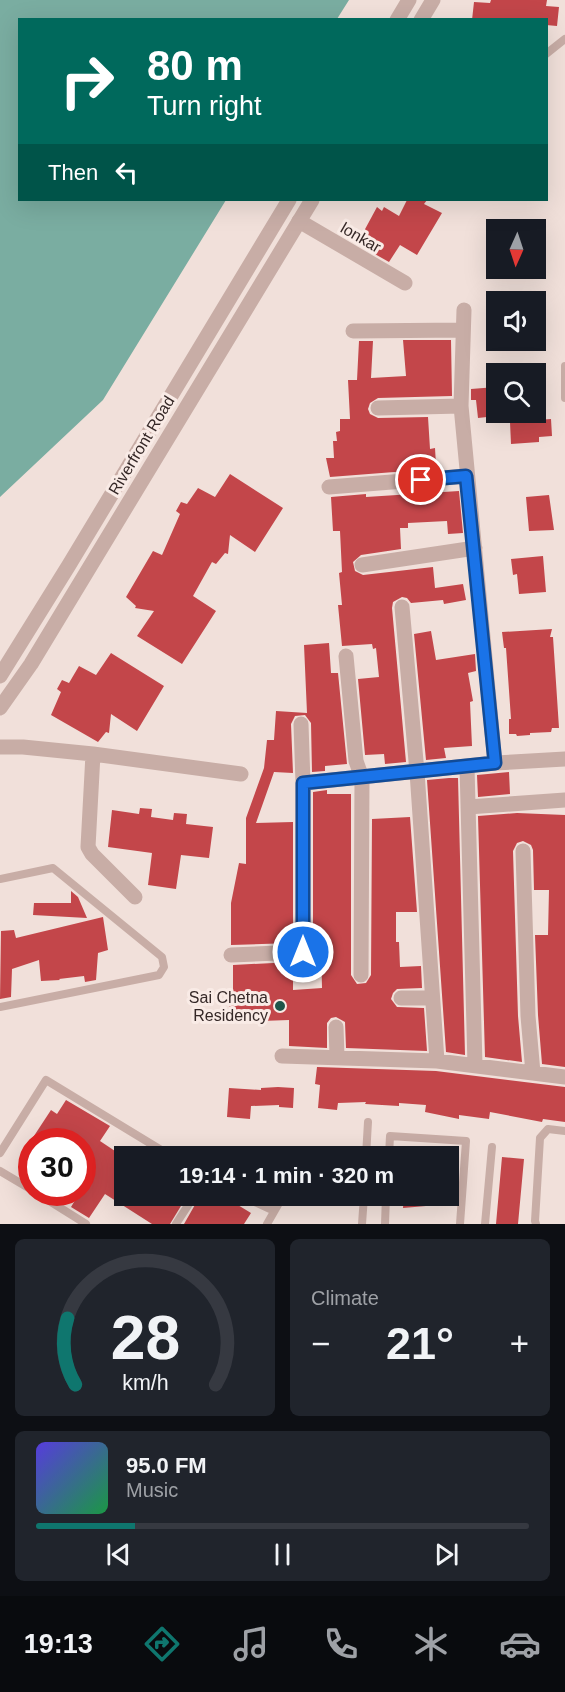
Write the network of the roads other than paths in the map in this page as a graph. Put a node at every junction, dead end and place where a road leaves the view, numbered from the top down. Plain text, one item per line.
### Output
1 (409, 0) edge
2 (433, 0) edge
3 (398, 18) edge
4 (422, 18) edge
5 (565, 39) edge
6 (548, 52) edge
7 (288, 201) edge
8 (311, 201) edge
9 (299, 221) junction
10 (405, 284) dead end
11 (464, 310) dead end
12 (463, 330) junction
13 (353, 331) dead end
14 (565, 366) edge
15 (565, 398) edge
16 (461, 406) junction
17 (378, 408) dead end
18 (466, 476) junction
19 (329, 487) dead end
20 (475, 548) junction
21 (362, 565) dead end
22 (402, 607) dead end
23 (346, 656) dead end
24 (0, 676) edge
25 (0, 708) edge
26 (301, 724) dead end
27 (0, 747) edge
28 (93, 754) junction
29 (565, 759) edge
30 (495, 763) junction
31 (467, 767) junction
32 (417, 772) junction
33 (241, 774) dead end
34 (362, 778) junction
35 (303, 783) junction
36 (565, 801) edge
37 (468, 807) junction
38 (523, 851) dead end
39 (0, 879) edge
40 (135, 897) dead end
41 (231, 956) dead end
42 (361, 975) dead end
43 (401, 998) dead end
44 (432, 998) junction
45 (0, 1007) edge
46 (336, 1027) dead end
47 (282, 1056) dead end
48 (337, 1056) junction
49 (437, 1061) junction
50 (475, 1065) junction
51 (533, 1073) junction
52 (565, 1077) edge
53 (368, 1122) dead end
54 (565, 1131) edge
55 (155, 1146) edge
56 (367, 1146) edge
57 (389, 1146) edge
58 (492, 1147) dead end
59 (0, 1153) edge
60 (0, 1171) edge
61 (18, 1182) edge
62 (56, 1206) edge
63 (188, 1206) edge
64 (263, 1206) edge
65 (277, 1206) edge
66 (363, 1206) edge
67 (386, 1206) edge
68 (274, 1211) junction
69 (86, 1224) edge
70 (176, 1224) edge
71 (267, 1224) edge
72 (362, 1224) edge
73 (385, 1224) edge
74 (460, 1224) edge
75 (485, 1224) edge
76 (536, 1224) edge

1 - 3 street
2 - 4 street
5 - 6 lane
7 - 24 street, Riverfront Road
8 - 9 street, Riverfront Road
9 - 10 street, lonkar
9 - 25 street, Riverfront Road
11 - 12 street
12 - 13 street
12 - 16 street
14 - 15 lane
16 - 17 street
16 - 18 street
18 - 19 street
18 - 20 street
20 - 21 street
20 - 30 street
22 - 32 street
23 - 34 street
26 - 35 street
27 - 28 street
28 - 33 street
28 - 40 street
29 - 30 street
30 - 31 street
31 - 32 street
31 - 37 street
32 - 34 street
32 - 44 street
34 - 35 street
34 - 42 street
35 - 41 street
36 - 37 street
37 - 50 street
38 - 51 street
39 - 45 lane
43 - 44 street
44 - 49 street
46 - 48 street
47 - 48 street
48 - 49 street
49 - 50 street
50 - 51 street
51 - 52 street
53 - 56 lane
54 - 76 lane
55 - 59 lane
57 - 74 lane
58 - 75 lane
60 - 61 lane
62 - 69 lane
63 - 70 lane
64 - 68 lane
65 - 68 lane
66 - 72 lane
67 - 73 lane
68 - 71 lane

